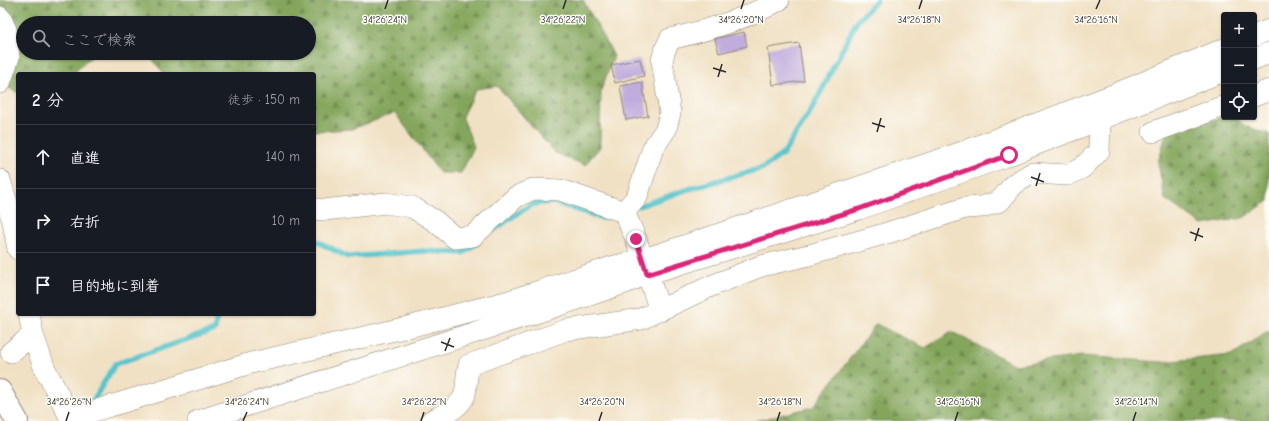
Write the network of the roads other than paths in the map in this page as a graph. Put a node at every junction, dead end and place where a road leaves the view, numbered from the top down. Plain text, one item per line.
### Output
1 (779, 0) edge
2 (0, 17) edge
3 (1269, 30) edge
4 (1257, 35) edge
5 (1221, 50) edge
6 (1269, 53) edge
7 (1257, 58) edge
8 (1221, 72) edge
9 (0, 83) edge
10 (1269, 90) edge
11 (1257, 95) edge
12 (1221, 107) edge
13 (1100, 120) junction
14 (1153, 132) dead end
15 (0, 180) edge
16 (316, 209) edge
17 (624, 212) junction
18 (16, 222) edge
19 (645, 267) junction
20 (660, 311) junction
21 (29, 316) edge
22 (33, 335) junction
23 (11, 352) dead end
24 (0, 391) edge
25 (77, 418) edge
26 (17, 421) edge
27 (198, 421) edge
28 (431, 421) edge

1 - 17 street
2 - 9 street
3 - 4 street
5 - 19 street
6 - 7 street
8 - 13 street
10 - 11 street
12 - 14 street
13 - 19 street
13 - 20 street
15 - 18 street
16 - 17 street
17 - 19 street
19 - 20 street
19 - 25 street
19 - 27 street
20 - 28 street
21 - 22 street
22 - 23 street
22 - 25 street
24 - 26 highway

